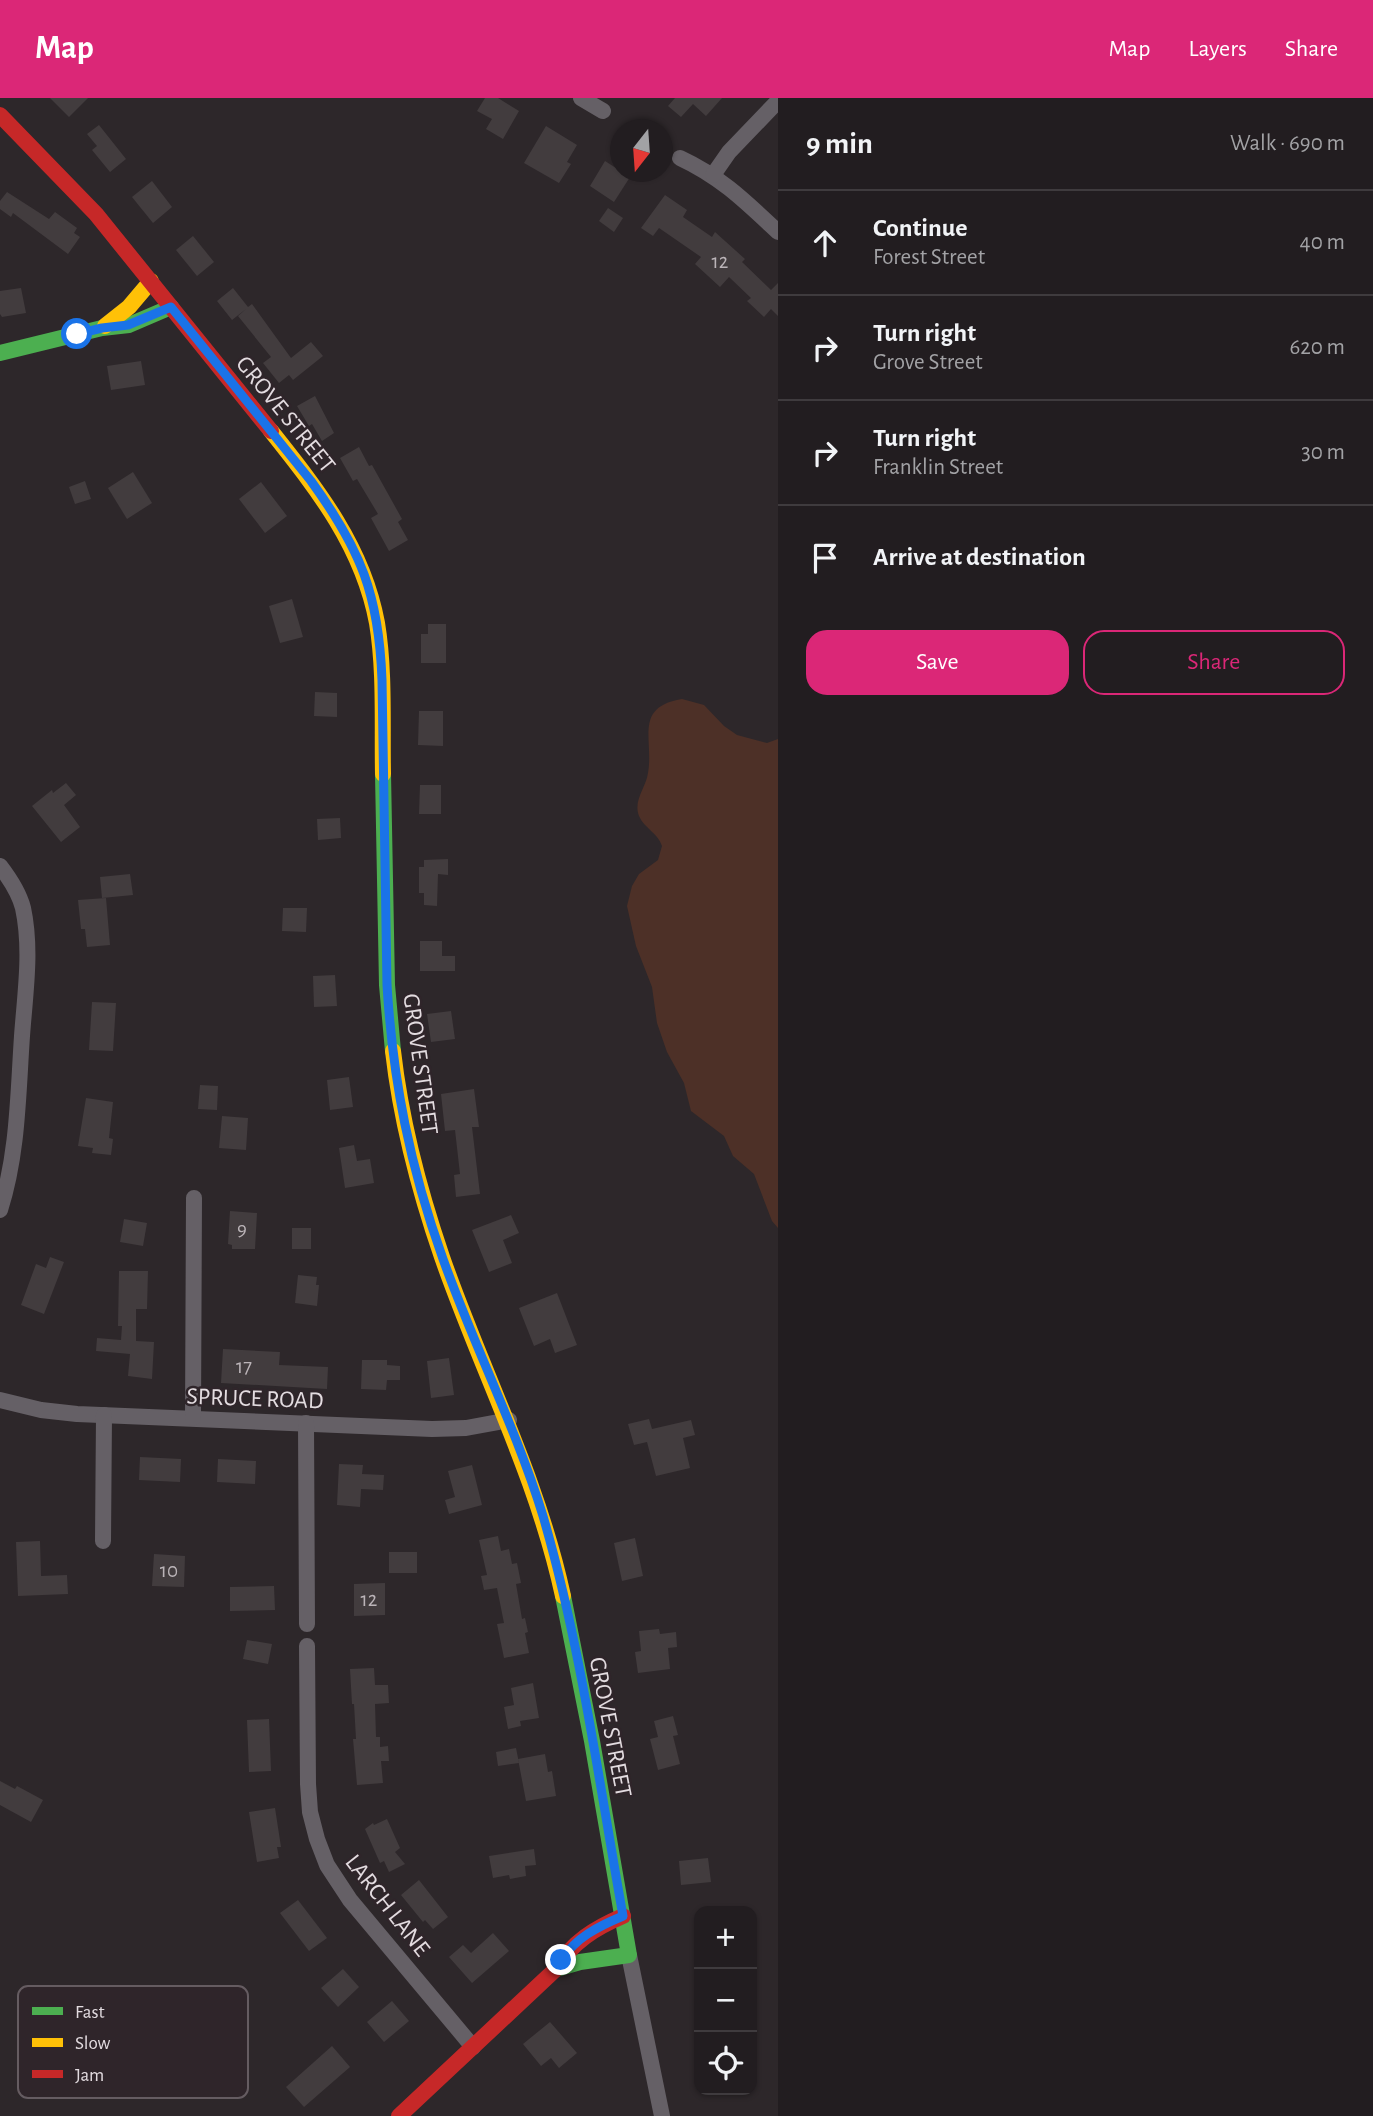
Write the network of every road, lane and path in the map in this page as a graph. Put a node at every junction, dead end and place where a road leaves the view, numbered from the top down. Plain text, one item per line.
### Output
1 (581, 98) edge
2 (778, 101) edge
3 (603, 111) dead end
4 (0, 115) edge
5 (680, 158) dead end
6 (713, 175) junction
7 (778, 232) edge
8 (151, 281) junction
9 (171, 307) junction
10 (102, 328) junction
11 (0, 353) edge
12 (0, 866) edge
13 (194, 1198) dead end
14 (0, 1210) edge
15 (0, 1400) edge
16 (104, 1415) junction
17 (193, 1418) junction
18 (509, 1420) junction
19 (306, 1423) junction
20 (103, 1541) dead end
21 (307, 1624) dead end
22 (307, 1646) dead end
23 (623, 1916) junction
24 (629, 1955) junction
25 (556, 1969) junction
26 (473, 2047) junction
27 (399, 2116) edge
28 (662, 2116) edge

1 - 3 street
2 - 6 street
4 - 8 main road, GROVE STREET
5 - 6 street
6 - 7 street
8 - 9 main road, GROVE STREET
8 - 10 main road
9 - 10 main road
9 - 18 main road, GROVE STREET
10 - 11 main road
12 - 14 street
13 - 17 street
15 - 16 street, SPRUCE ROAD
16 - 17 street, SPRUCE ROAD
16 - 20 street
17 - 19 street, SPRUCE ROAD
18 - 19 street, SPRUCE ROAD
18 - 23 main road, GROVE STREET
19 - 21 street
22 - 26 street, LARCH LANE
23 - 24 main road, GROVE STREET
23 - 25 main road
24 - 25 main road
24 - 28 street, GROVE STREET
25 - 26 main road
26 - 27 main road

